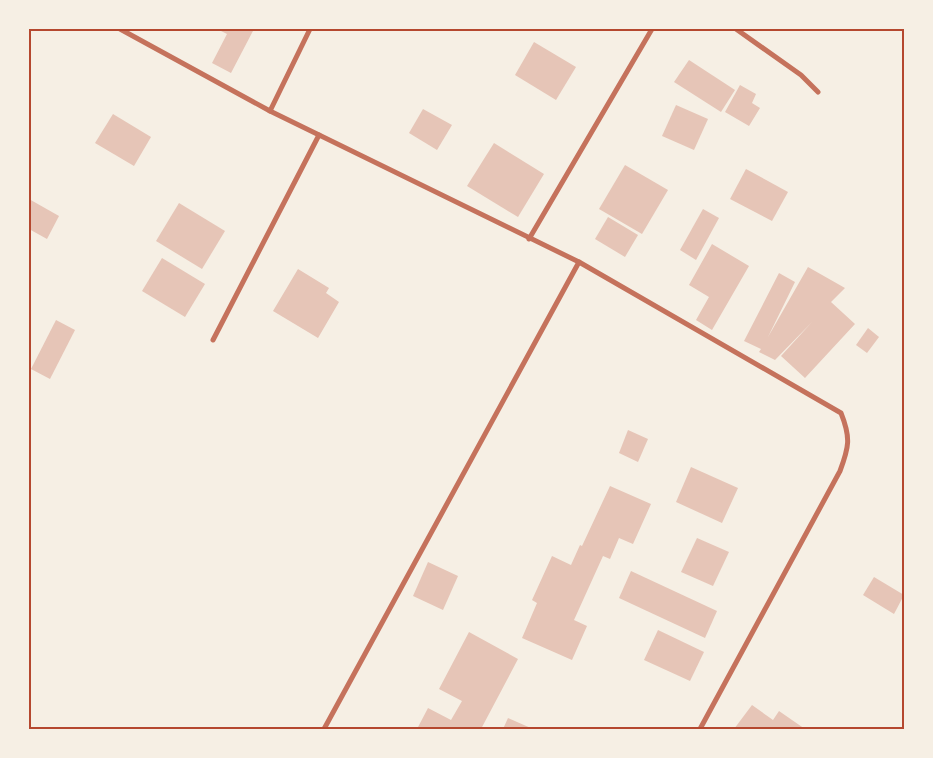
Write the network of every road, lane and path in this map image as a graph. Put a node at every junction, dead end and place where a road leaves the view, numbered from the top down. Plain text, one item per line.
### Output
1 (120, 29) edge
2 (310, 29) edge
3 (652, 29) edge
4 (736, 29) edge
5 (818, 92) dead end
6 (270, 110) junction
7 (319, 135) junction
8 (529, 239) junction
9 (579, 262) junction
10 (213, 340) dead end
11 (324, 729) edge
12 (700, 729) edge

1 - 6 street
2 - 6 street
3 - 8 street
4 - 5 street
6 - 7 street
7 - 8 street
7 - 10 street
8 - 9 street
9 - 11 street
9 - 12 street

